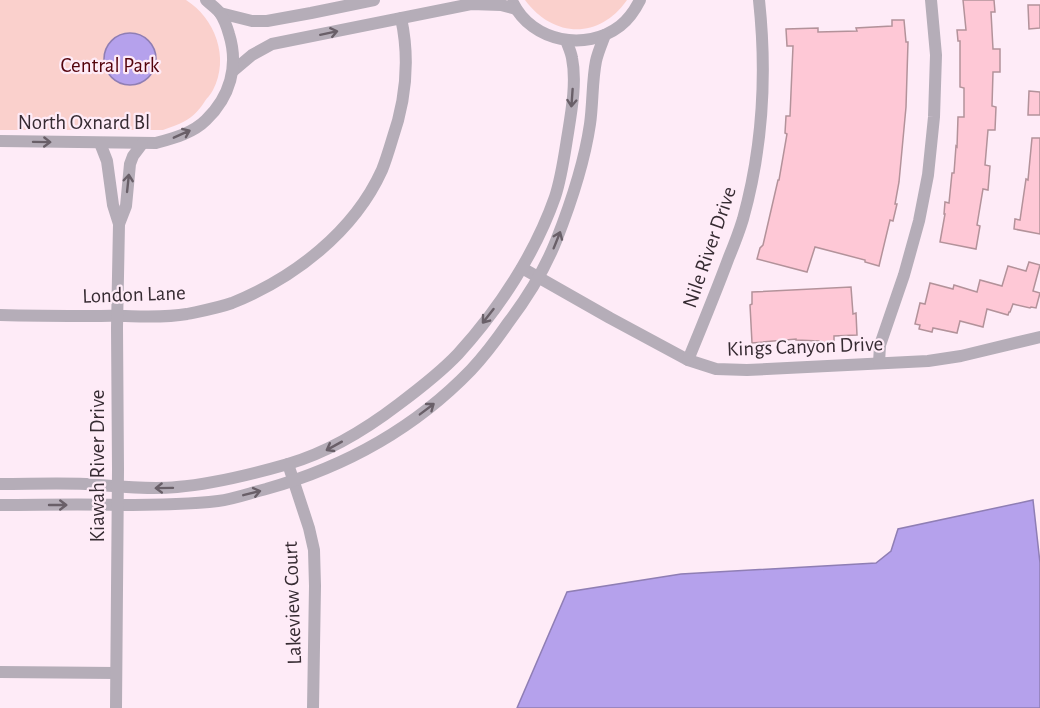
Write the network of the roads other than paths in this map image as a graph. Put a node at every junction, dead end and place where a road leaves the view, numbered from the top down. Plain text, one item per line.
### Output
1 (206, 0) edge
2 (374, 0) edge
3 (640, 0) edge
4 (759, 0) edge
5 (931, 0) edge
6 (514, 5) edge
7 (220, 13) junction
8 (400, 18) junction
9 (605, 35) junction
10 (566, 40) junction
11 (233, 71) junction
12 (0, 141) edge
13 (100, 143) junction
14 (142, 144) junction
15 (119, 224) junction
16 (522, 268) junction
17 (539, 277) junction
18 (0, 315) edge
19 (117, 316) junction
20 (1040, 337) edge
21 (688, 360) junction
22 (879, 363) junction
23 (288, 464) junction
24 (294, 481) junction
25 (0, 484) edge
26 (117, 486) junction
27 (117, 505) junction
28 (0, 506) edge
29 (0, 672) edge
30 (116, 673) junction
31 (116, 708) edge
32 (313, 708) edge

1 - 7 street, North Oxnard Bl
2 - 7 street
3 - 9 street
4 - 21 street, Nile River Drive
5 - 22 street
6 - 8 street
6 - 10 street
7 - 11 street, North Oxnard Bl
11 -> 8 street
8 - 19 street, London Lane
9 - 10 street
17 -> 9 street
10 -> 16 street
14 -> 11 street, North Oxnard Bl
12 -> 13 street, North Oxnard Bl
13 - 14 street, North Oxnard Bl
13 - 15 street, Kiawah River Drive
15 -> 14 street, Kiawah River Drive
15 - 19 street, Kiawah River Drive
16 - 17 street, Kings Canyon Drive
16 -> 23 street
17 - 21 street, Kings Canyon Drive
24 -> 17 street
18 - 19 street, London Lane
19 - 26 street, Kiawah River Drive
20 - 22 street, Kings Canyon Drive
21 - 22 street, Kings Canyon Drive
23 - 24 street, Lakeview Court
23 -> 26 street
27 -> 24 street
24 - 32 street, Lakeview Court
25 - 26 street
26 - 27 street, Kiawah River Drive
28 -> 27 street
27 - 30 street, Kiawah River Drive
29 - 30 street
30 - 31 street, Kiawah River Drive

